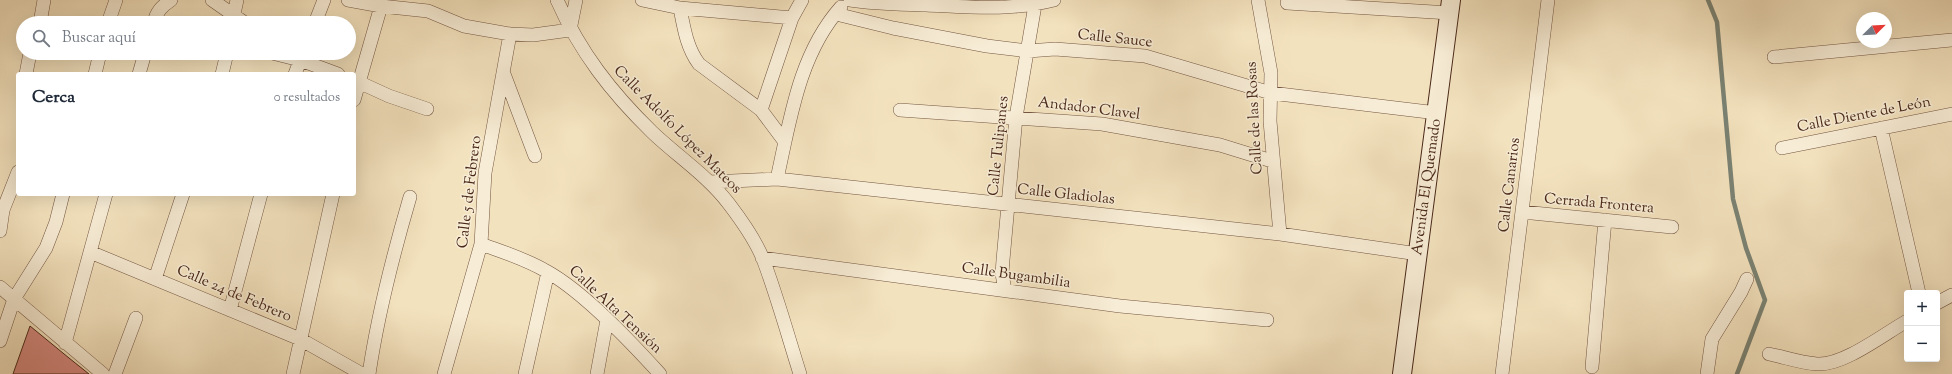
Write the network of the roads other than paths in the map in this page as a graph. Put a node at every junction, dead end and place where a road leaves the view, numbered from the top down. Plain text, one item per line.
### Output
1 (44, 0) edge
2 (116, 0) edge
3 (171, 0) edge
4 (212, 0) edge
5 (237, 0) edge
6 (324, 0) edge
7 (348, 0) edge
8 (557, 0) edge
9 (576, 0) edge
10 (642, 0) edge
11 (802, 0) edge
12 (849, 0) edge
13 (1054, 0) edge
14 (1258, 0) edge
15 (1548, 0) edge
16 (1287, 3) dead end
17 (426, 5) edge
18 (1035, 5) junction
19 (381, 6) junction
20 (1451, 6) edge
21 (680, 8) junction
22 (836, 14) junction
23 (41, 16) edge
24 (110, 16) edge
25 (156, 16) edge
26 (229, 16) edge
27 (233, 16) edge
28 (318, 16) edge
29 (792, 18) junction
30 (570, 30) junction
31 (510, 34) junction
32 (1952, 40) edge
33 (1028, 50) junction
34 (1774, 57) dead end
35 (29, 60) edge
36 (98, 60) edge
37 (143, 60) edge
38 (225, 60) edge
39 (300, 60) edge
40 (308, 60) edge
41 (26, 72) edge
42 (95, 72) edge
43 (140, 72) edge
44 (222, 72) edge
45 (296, 72) edge
46 (334, 72) edge
47 (503, 73) junction
48 (356, 81) edge
49 (1271, 93) junction
50 (426, 109) dead end
51 (761, 110) junction
52 (900, 110) dead end
53 (1437, 113) junction
54 (1952, 114) edge
55 (1016, 117) junction
56 (1881, 128) junction
57 (785, 142) junction
58 (1782, 148) dead end
59 (535, 156) dead end
60 (1272, 161) junction
61 (16, 177) edge
62 (777, 179) junction
63 (710, 182) junction
64 (62, 196) edge
65 (105, 196) edge
66 (182, 196) edge
67 (260, 196) edge
68 (333, 196) edge
69 (410, 196) dead end
70 (1008, 205) junction
71 (1523, 212) junction
72 (1605, 220) junction
73 (1672, 227) dead end
74 (0, 231) edge
75 (1280, 234) junction
76 (481, 244) junction
77 (90, 252) junction
78 (1418, 254) junction
79 (762, 258) junction
80 (548, 272) junction
81 (156, 279) junction
82 (1747, 279) dead end
83 (0, 287) edge
84 (1005, 290) junction
85 (1918, 290) edge
86 (1952, 295) edge
87 (14, 299) junction
88 (1940, 302) edge
89 (230, 310) junction
90 (136, 318) dead end
91 (607, 320) junction
92 (1267, 320) dead end
93 (1904, 323) edge
94 (300, 339) junction
95 (0, 341) edge
96 (65, 343) junction
97 (1769, 354) dead end
98 (1592, 367) dead end
99 (103, 374) edge
100 (115, 374) edge
101 (293, 374) edge
102 (362, 374) edge
103 (370, 374) edge
104 (444, 374) edge
105 (525, 374) edge
106 (597, 374) edge
107 (660, 374) edge
108 (800, 374) edge
109 (1402, 374) edge
110 (1502, 374) edge
111 (1707, 374) edge

1 - 23 street
2 - 24 street
3 - 25 street
4 - 26 street
5 - 27 street
6 - 28 street
7 - 19 street
8 - 30 street, Calle Adolfo López Mateos
9 - 30 street
10 - 21 street
11 - 29 street
12 - 18 street
12 - 22 street
13 - 18 street
14 - 49 street, Calle de las Rosas
15 - 71 street, Calle Canarios
16 - 20 street
17 - 19 street
17 - 31 street
18 - 33 street, Calle Tulipanes
19 - 48 street
20 - 53 main road, Avenida El Quemado
21 - 29 street
21 - 51 street
22 - 33 street, Calle Sauce
22 - 57 street
29 - 51 street
30 - 31 street
30 - 63 street, Calle Adolfo López Mateos
31 - 47 street, Calle 5 de Febrero
32 - 34 street
33 - 49 street, Calle Sauce
33 - 55 street, Calle Tulipanes
35 - 41 street
36 - 42 street
37 - 43 street
38 - 44 street
39 - 45 street
40 - 46 street
47 - 59 street
47 - 76 street, Calle 5 de Febrero
48 - 50 street
49 - 53 street, Calle Sauce
49 - 60 street, Calle de las Rosas
51 - 57 street
52 - 55 street, Andador Clavel
53 - 78 main road, Avenida El Quemado
54 - 56 street, Calle Diente de León
55 - 60 street, Andador Clavel
55 - 70 street, Calle Tulipanes
56 - 58 street, Calle Diente de León
56 - 85 street
57 - 62 street
60 - 75 street, Calle de las Rosas
61 - 74 street
62 - 63 street, Calle Gladiolas
62 - 70 street, Calle Gladiolas
63 - 79 street, Calle Adolfo López Mateos
64 - 87 street
65 - 77 street
66 - 81 street
67 - 89 street
68 - 94 street
69 - 103 street
70 - 75 street, Calle Gladiolas
70 - 84 street, Calle Tulipanes
71 - 72 street, Cerrada Frontera
71 - 110 street, Calle Canarios
72 - 73 street, Cerrada Frontera
72 - 98 street
75 - 78 street, Calle Gladiolas
76 - 80 street, Calle Alta Tensión
76 - 104 street, Calle 5 de Febrero
77 - 81 street, Calle 24 de Febrero
77 - 96 street
78 - 109 main road, Avenida El Quemado
79 - 84 street, Calle Bugambilia
79 - 108 street, Calle Adolfo López Mateos
80 - 91 street, Calle Alta Tensión
80 - 105 street
81 - 89 street, Calle 24 de Febrero
82 - 111 street
83 - 87 street
84 - 92 street, Calle Bugambilia
86 - 88 street
87 - 95 street
87 - 96 street
89 - 94 street, Calle 24 de Febrero
90 - 100 street
91 - 106 street
91 - 107 street, Calle Alta Tensión
93 - 97 street
94 - 101 street
94 - 102 street, Calle 24 de Febrero
96 - 99 street

